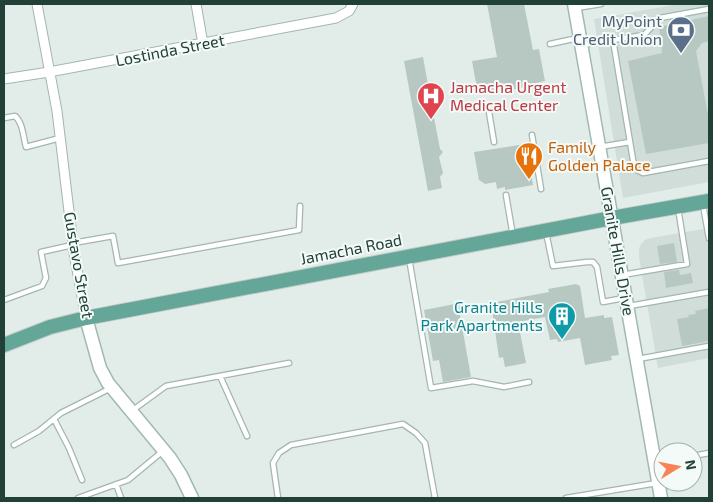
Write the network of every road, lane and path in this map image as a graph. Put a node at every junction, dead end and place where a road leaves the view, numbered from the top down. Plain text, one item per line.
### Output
1 (37, 4) edge
2 (196, 4) edge
3 (352, 4) edge
4 (601, 4) edge
5 (575, 6) edge
6 (709, 9) edge
7 (613, 40) junction
8 (581, 42) junction
9 (203, 44) junction
10 (550, 44) dead end
11 (49, 72) junction
12 (4, 80) edge
13 (489, 112) dead end
14 (4, 118) edge
15 (532, 135) dead end
16 (60, 138) junction
17 (494, 142) dead end
18 (630, 142) junction
19 (599, 147) junction
20 (709, 161) edge
21 (541, 189) dead end
22 (506, 195) dead end
23 (706, 202) edge
24 (300, 206) dead end
25 (677, 207) junction
26 (612, 218) junction
27 (546, 230) junction
28 (513, 236) junction
29 (709, 238) edge
30 (73, 243) junction
31 (409, 256) junction
32 (622, 275) junction
33 (709, 292) edge
34 (4, 300) edge
35 (627, 302) junction
36 (86, 318) junction
37 (4, 345) edge
38 (709, 346) edge
39 (637, 359) junction
40 (289, 363) dead end
41 (220, 376) junction
42 (529, 382) dead end
43 (112, 388) junction
44 (132, 411) junction
45 (54, 419) junction
46 (247, 436) dead end
47 (655, 442) edge
48 (14, 445) dead end
49 (164, 450) junction
50 (82, 480) dead end
51 (653, 483) edge
52 (116, 484) junction
53 (78, 498) edge
54 (121, 498) edge
55 (192, 498) edge
56 (278, 498) edge
57 (435, 498) edge
58 (566, 498) edge

1 - 11 street, Gustavo Street
2 - 9 street
3 - 9 street, Lostinda Street
4 - 5 lane
5 - 8 street, Granite Hills Drive
6 - 7 lane
7 - 8 lane
7 - 18 lane
8 - 10 lane
8 - 19 street, Granite Hills Drive
9 - 11 street, Lostinda Street
11 - 12 street, Lostinda Street
11 - 16 street, Gustavo Street
13 - 17 lane
14 - 16 lane
15 - 21 lane
16 - 30 street, Gustavo Street
18 - 19 lane
18 - 20 lane
19 - 26 street, Granite Hills Drive
22 - 28 lane
23 - 25 main road, Jamacha Road
23 - 29 lane
24 - 30 lane
25 - 26 main road, Jamacha Road
25 - 32 lane
26 - 27 main road, Jamacha Road
26 - 32 street, Granite Hills Drive
27 - 28 main road, Jamacha Road
27 - 35 lane
28 - 31 main road, Jamacha Road
30 - 34 lane
30 - 36 street, Gustavo Street
31 - 36 main road, Jamacha Road
31 - 42 lane
32 - 35 street, Granite Hills Drive
33 - 35 lane
35 - 39 street, Granite Hills Drive
36 - 37 main road, Jamacha Road
36 - 43 street, Gustavo Street
38 - 39 lane
39 - 47 street, Granite Hills Drive
40 - 41 lane
41 - 44 lane
41 - 46 lane
43 - 44 street, Gustavo Street
43 - 45 lane
44 - 49 street, Gustavo Street
45 - 48 lane
45 - 50 lane
49 - 52 lane
49 - 55 street, Gustavo Street
51 - 58 lane
52 - 53 lane
52 - 54 lane
56 - 57 lane

